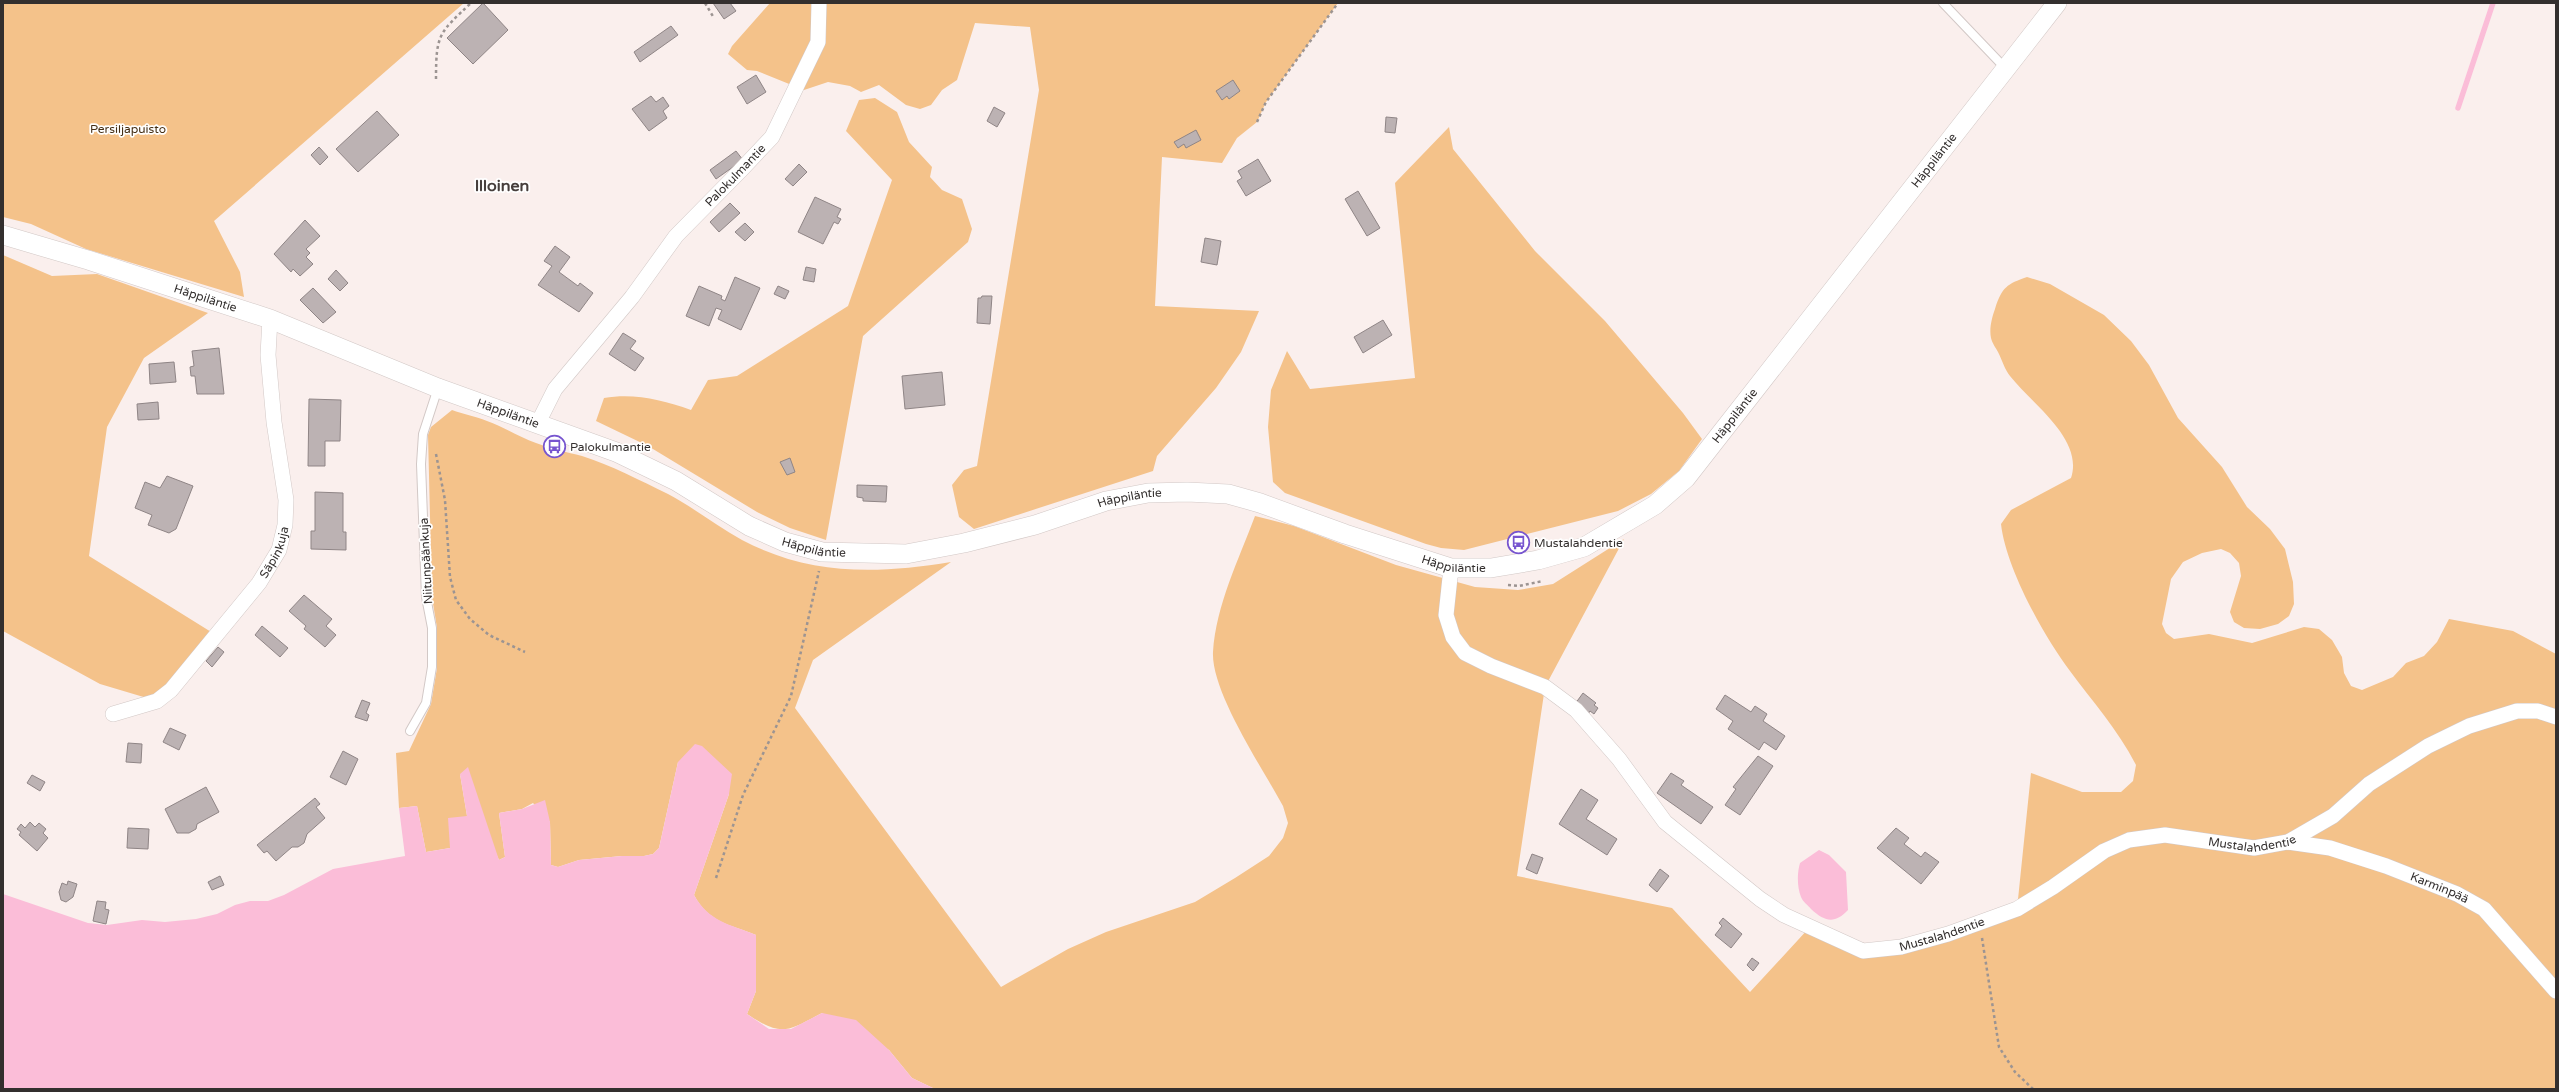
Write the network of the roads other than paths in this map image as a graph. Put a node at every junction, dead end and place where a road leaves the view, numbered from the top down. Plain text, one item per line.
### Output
1 (819, 3) edge
2 (1943, 3) edge
3 (2057, 3) edge
4 (2006, 69) junction
5 (3, 235) edge
6 (270, 319) junction
7 (438, 388) junction
8 (538, 423) junction
9 (1451, 568) junction
10 (113, 714) dead end
11 (2556, 717) edge
12 (410, 731) dead end
13 (2288, 842) junction
14 (2556, 991) edge

1 - 8 street, Palokulmantie
2 - 4 lane
3 - 4 street, Häppiläntie
4 - 9 street, Häppiläntie
5 - 6 street, Häppiläntie
6 - 7 street, Häppiläntie
6 - 10 street, Säpinkuja
7 - 8 street, Häppiläntie
7 - 12 lane, Niitunpäänkuja
8 - 9 street, Häppiläntie
9 - 13 street, Mustalahdentie
11 - 13 street, Mustalahdentie
13 - 14 street, Karminpää

